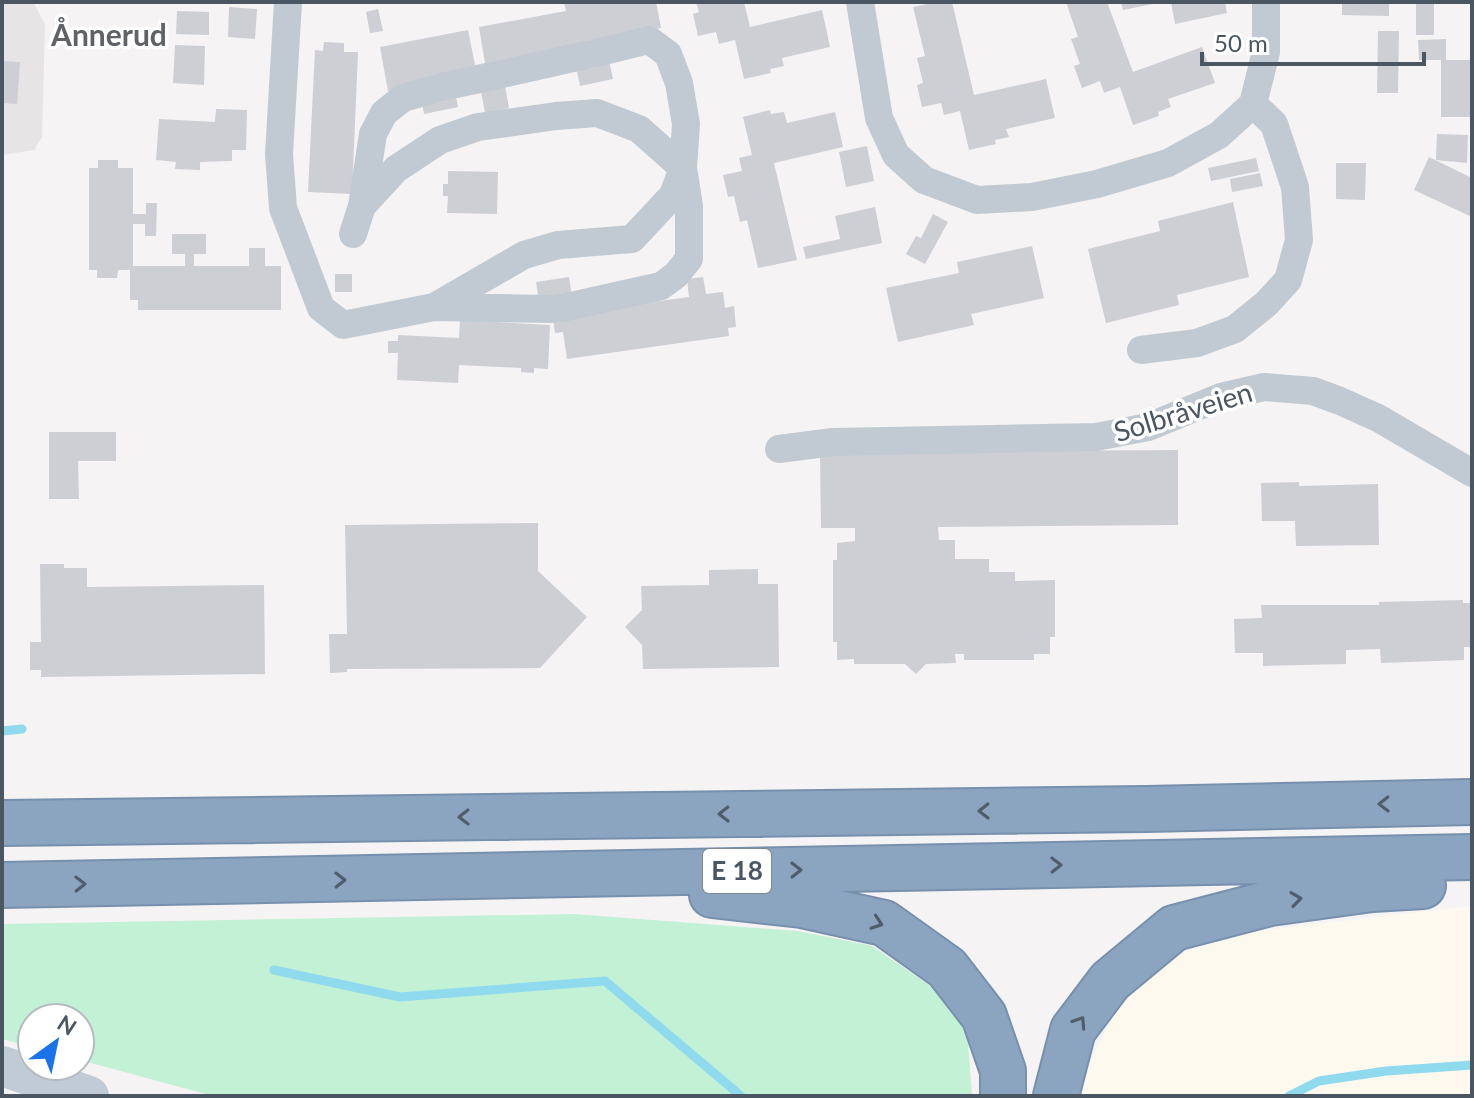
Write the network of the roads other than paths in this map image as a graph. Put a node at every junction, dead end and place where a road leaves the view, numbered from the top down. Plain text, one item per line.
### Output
1 (288, 2) edge
2 (860, 2) edge
3 (1266, 2) edge
4 (1253, 104) junction
5 (683, 168) junction
6 (362, 206) junction
7 (353, 234) dead end
8 (434, 307) junction
9 (1141, 350) dead end
10 (779, 449) dead end
11 (1472, 473) edge
12 (1469, 801) edge
13 (2, 823) edge
14 (1472, 857) edge
15 (523, 876) junction
16 (1472, 884) edge
17 (2, 885) edge
18 (2, 1066) edge
19 (2, 1092) edge
20 (18, 1096) edge
21 (89, 1096) edge
22 (1003, 1096) edge
23 (1056, 1096) edge

1 - 8 street
2 - 4 street
3 - 4 street
4 - 9 street
5 - 6 street
5 - 6 street
5 - 8 street
5 - 8 street
6 - 7 street
10 - 11 street, Solbråveien
12 -> 13 highway, E 18
15 -> 14 highway, E 18
17 -> 15 highway, E 18
15 -> 22 highway, E 18
23 -> 16 highway
18 - 21 main road
19 - 20 main road

